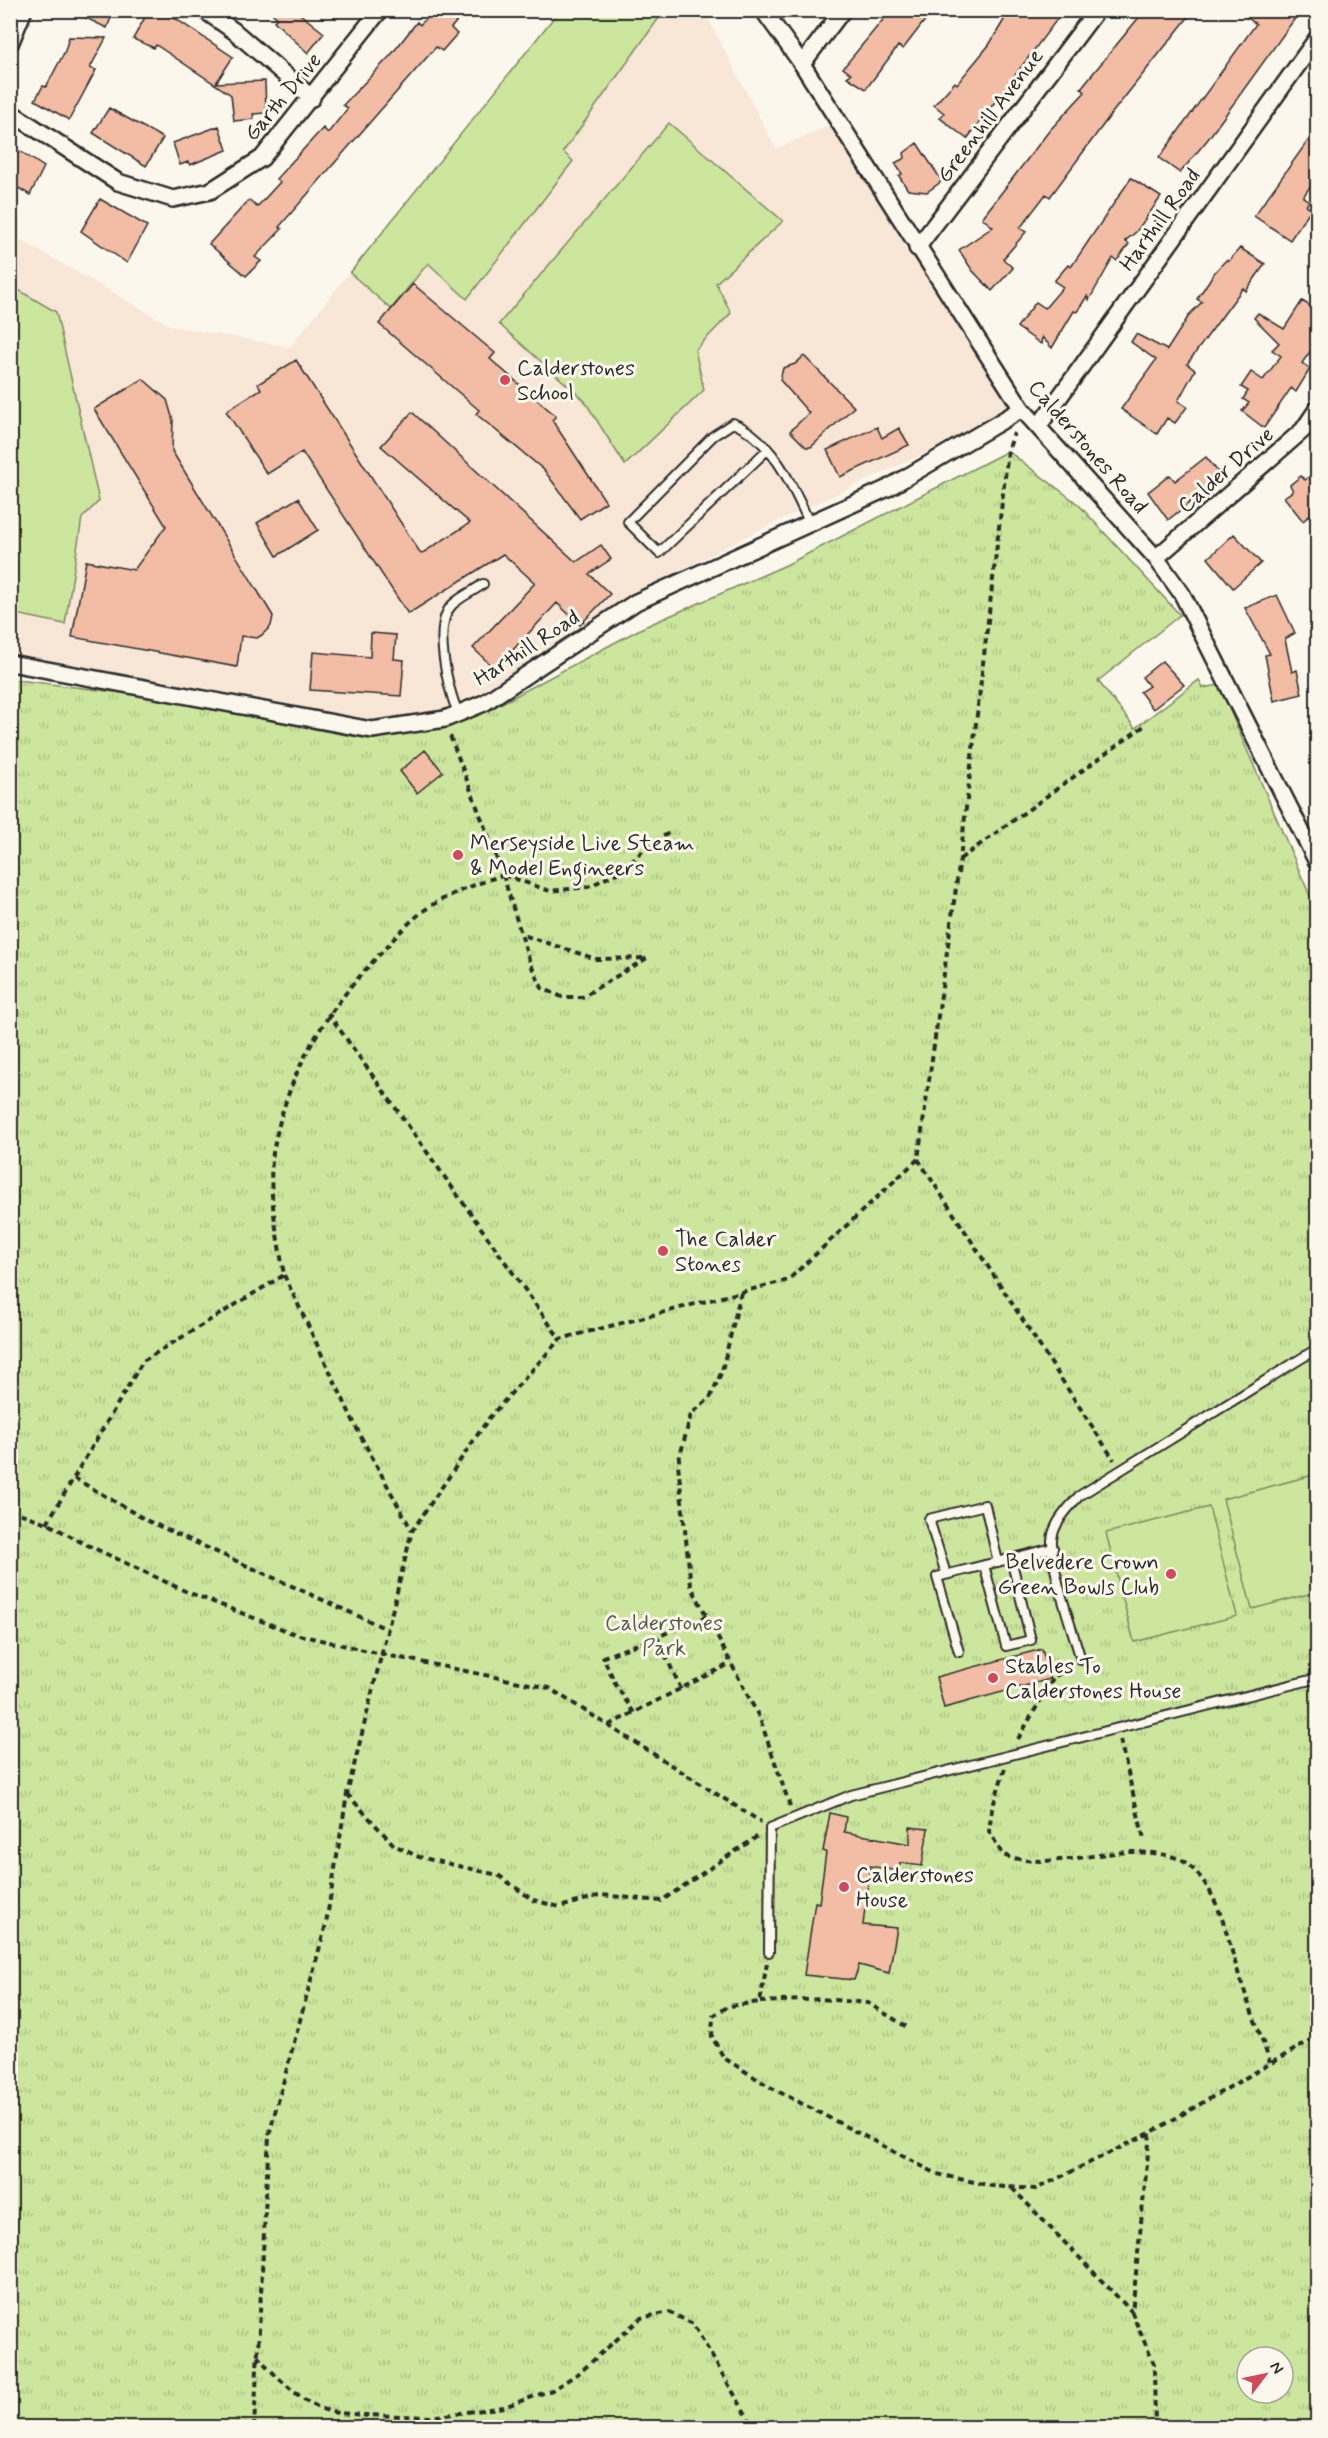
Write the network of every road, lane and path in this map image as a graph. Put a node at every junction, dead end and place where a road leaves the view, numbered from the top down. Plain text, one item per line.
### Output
1 (24, 10) edge
2 (204, 10) edge
3 (380, 10) edge
4 (764, 10) edge
5 (843, 10) edge
6 (1097, 10) edge
7 (1317, 37) edge
8 (10, 44) edge
9 (802, 64) junction
10 (312, 99) junction
11 (10, 112) edge
12 (917, 248) junction
13 (1317, 408) edge
14 (1022, 409) junction
15 (1038, 427) junction
16 (766, 450) junction
17 (809, 522) junction
18 (1156, 558) junction
19 (483, 585) dead end
20 (10, 663) edge
21 (452, 716) junction
22 (1144, 726) dead end
23 (669, 833) dead end
24 (960, 859) junction
25 (1317, 864) edge
26 (503, 875) junction
27 (523, 934) junction
28 (328, 1013) junction
29 (918, 1159) junction
30 (284, 1275) junction
31 (741, 1292) junction
32 (560, 1339) junction
33 (1317, 1348) edge
34 (1122, 1471) junction
35 (74, 1478) junction
36 (10, 1509) edge
37 (47, 1523) junction
38 (412, 1531) junction
39 (1053, 1548) junction
40 (1011, 1558) junction
41 (998, 1562) junction
42 (984, 1565) junction
43 (946, 1574) junction
44 (707, 1616) junction
45 (387, 1629) junction
46 (657, 1637) junction
47 (959, 1652) dead end
48 (381, 1654) junction
49 (1081, 1660) joint
50 (731, 1663) junction
51 (1317, 1678) edge
52 (681, 1689) junction
53 (634, 1713) junction
54 (609, 1726) junction
55 (1117, 1728) junction
56 (1008, 1755) junction
57 (347, 1794) junction
58 (794, 1818) junction
59 (770, 1828) junction
60 (1144, 1839) dead end
61 (769, 1952) joint
62 (760, 2002) junction
63 (907, 2027) dead end
64 (1317, 2036) edge
65 (1270, 2064) junction
66 (1150, 2133) junction
67 (1011, 2187) junction
68 (1132, 2313) junction
69 (257, 2356) junction
70 (365, 2415) junction
71 (254, 2427) edge
72 (363, 2427) edge
73 (754, 2427) edge
74 (1155, 2427) edge

1 - 8 street
2 - 10 street
3 - 10 street, Garth Drive
4 - 9 street, Calderstones Road
5 - 9 street
6 - 12 street, Greenhill Avenue
7 - 15 street, Harthill Road
9 - 12 street, Calderstones Road
10 - 11 street, Garth Drive
12 - 14 street, Calderstones Road
13 - 18 street, Calder Drive
14 - 15 street, Calderstones Road
14 - 17 street, Harthill Road
14 - 24 path
15 - 18 street, Calderstones Road
16 - 16 lane
16 - 17 lane
17 - 21 street, Harthill Road
18 - 25 street, Calderstones Road
19 - 21 lane
20 - 21 street, Harthill Road
21 - 26 path
22 - 24 path
23 - 26 path
24 - 29 path
26 - 27 path
26 - 28 path
27 - 27 path
28 - 30 path
28 - 32 path
29 - 31 path
29 - 34 path
30 - 35 path
30 - 38 path
31 - 32 path
31 - 44 path
32 - 38 path
33 - 34 lane
34 - 39 lane
35 - 37 path
35 - 45 path
36 - 37 path
37 - 48 path
38 - 45 path
39 - 40 lane
39 - 49 lane
40 - 41 lane
40 - 42 lane
41 - 42 lane
41 - 43 lane
42 - 43 lane
43 - 47 lane
44 - 46 path
44 - 50 path
45 - 48 path
46 - 52 path
46 - 53 path
48 - 54 path
48 - 57 path
49 - 56 path
50 - 52 path
50 - 58 path
51 - 55 lane
52 - 53 path
53 - 54 path
54 - 59 path
55 - 56 lane
55 - 60 path
56 - 58 lane
56 - 65 path
57 - 59 path
57 - 69 path
58 - 59 lane
59 - 61 lane
61 - 62 path
62 - 63 path
62 - 67 path
64 - 65 path
65 - 66 path
66 - 67 path
66 - 68 path
67 - 68 path
68 - 74 path
69 - 70 path
69 - 71 path
70 - 72 path
70 - 73 path

